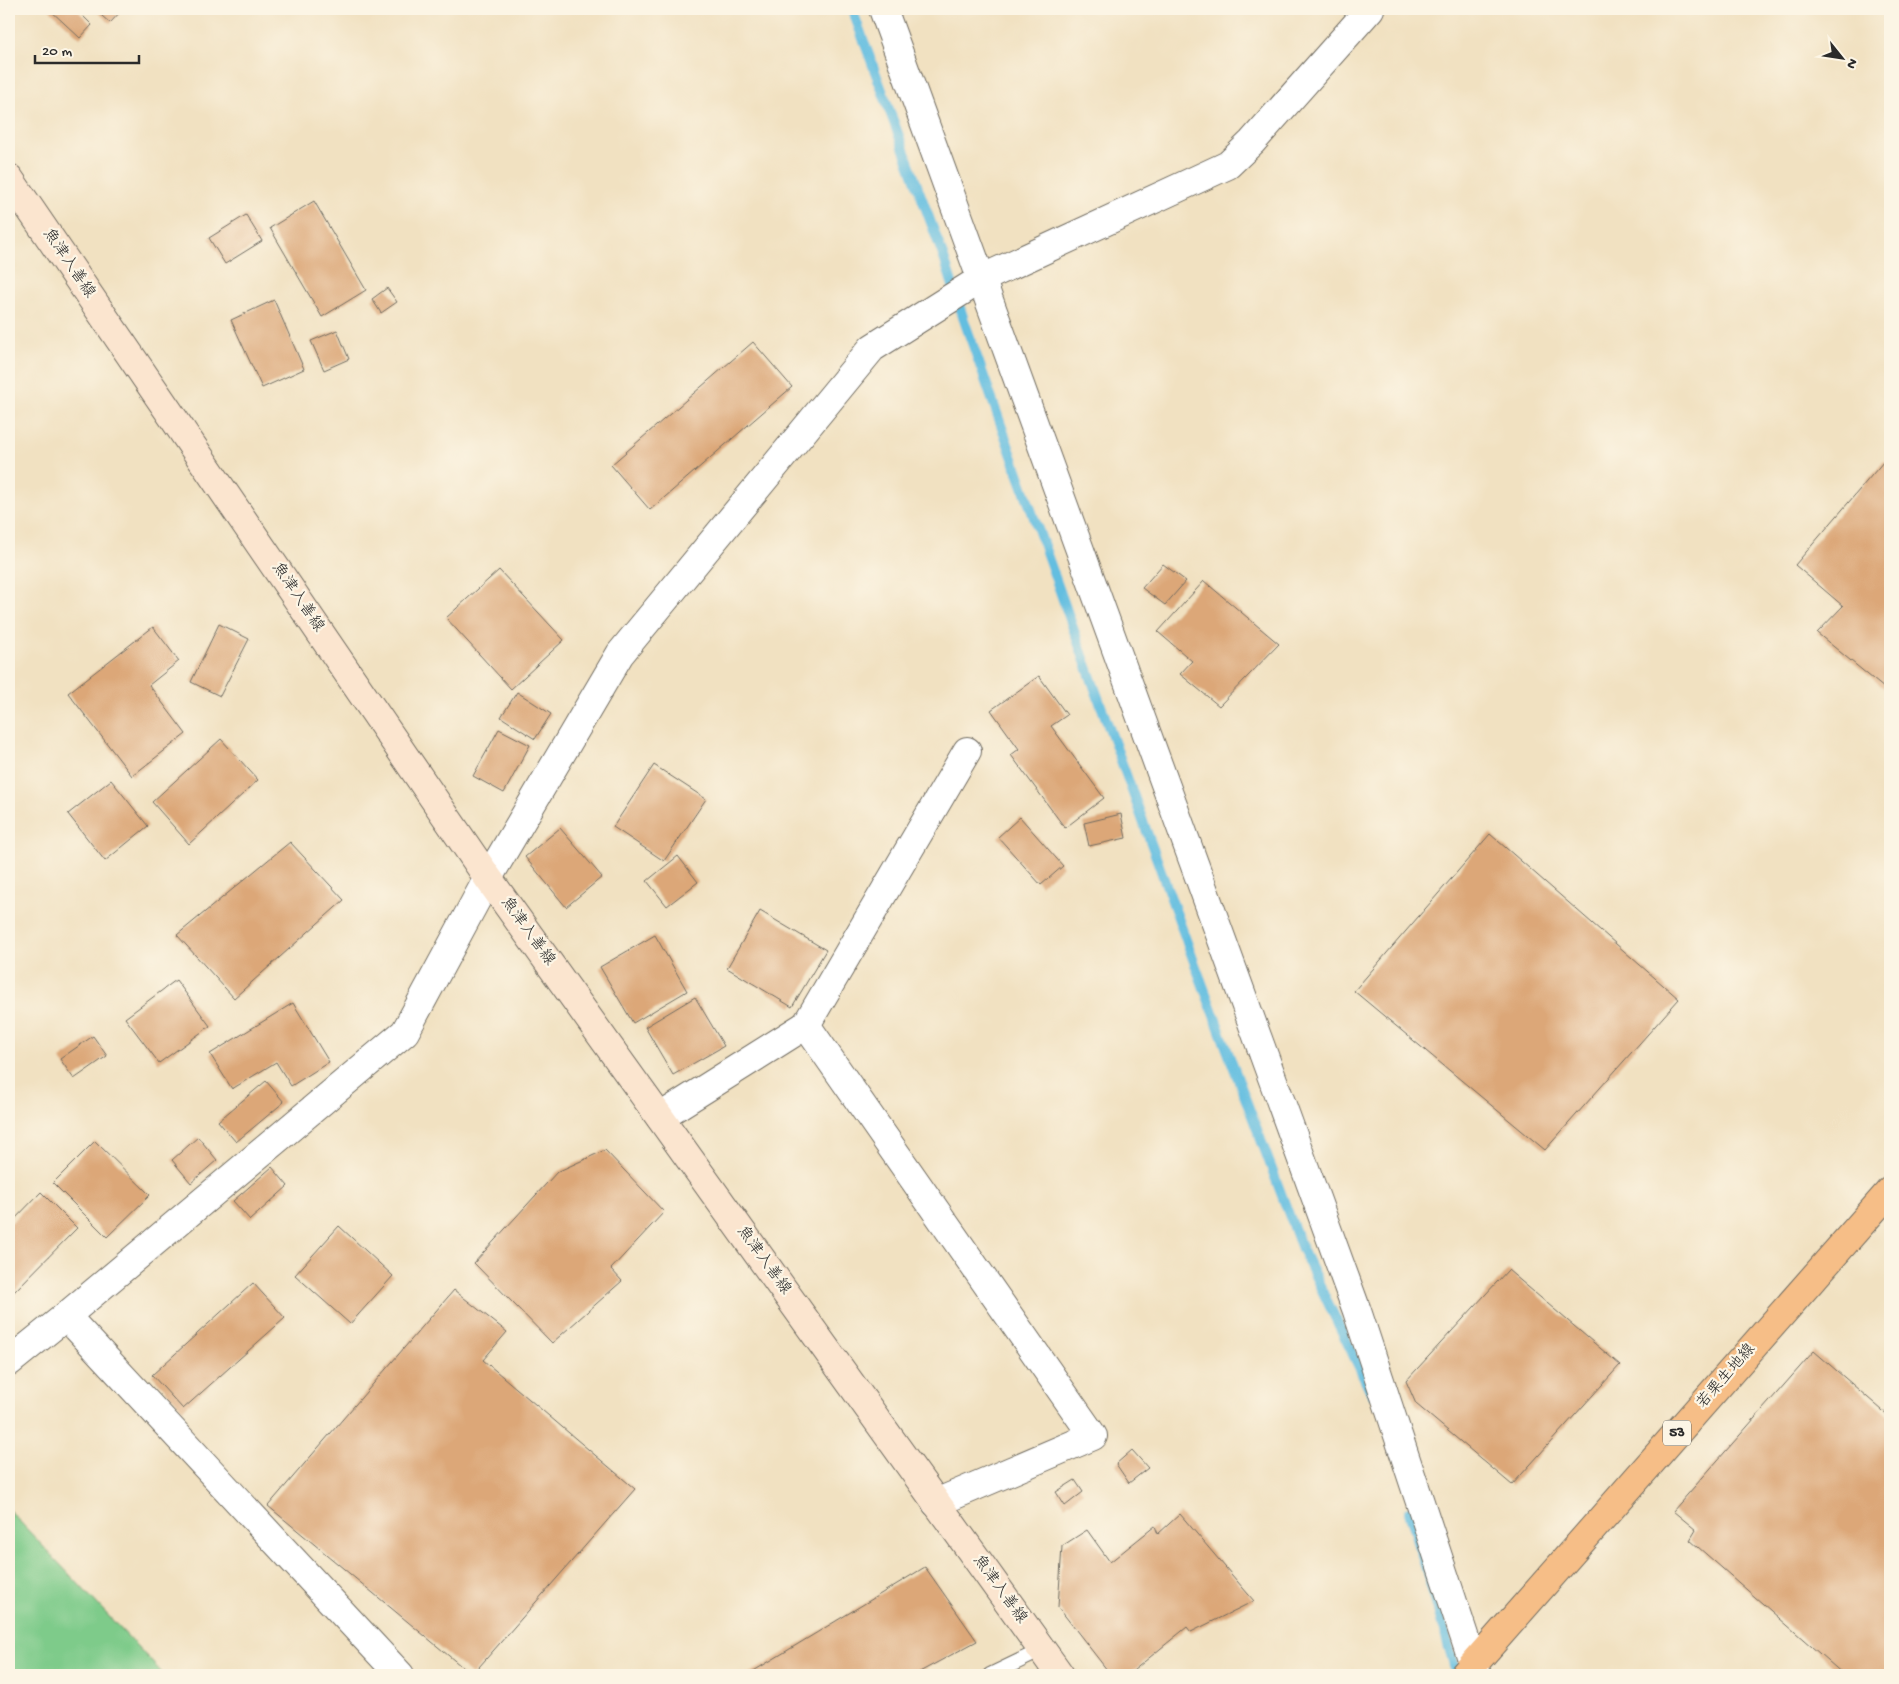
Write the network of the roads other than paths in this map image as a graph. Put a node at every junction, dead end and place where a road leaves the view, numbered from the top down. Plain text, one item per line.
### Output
1 (883, 9) edge
2 (1370, 9) edge
3 (9, 178) edge
4 (981, 279) junction
5 (967, 751) dead end
6 (488, 878) junction
7 (806, 1026) junction
8 (660, 1117) junction
9 (1890, 1191) edge
10 (66, 1316) junction
11 (9, 1362) edge
12 (936, 1503) junction
13 (1042, 1650) junction
14 (1472, 1671) edge
15 (400, 1675) edge
16 (990, 1675) edge
17 (1060, 1675) edge

1 - 4 street
2 - 4 street
3 - 6 main road, 魚津入善線
4 - 6 street
4 - 14 street
5 - 7 street
6 - 8 main road, 魚津入善線
6 - 10 street
7 - 8 street
7 - 12 street
8 - 12 main road, 魚津入善線
9 - 14 main road, 若栗生地線 / 53
10 - 11 street
10 - 15 street
12 - 13 main road, 魚津入善線
13 - 16 lane
13 - 17 main road, 魚津入善線

